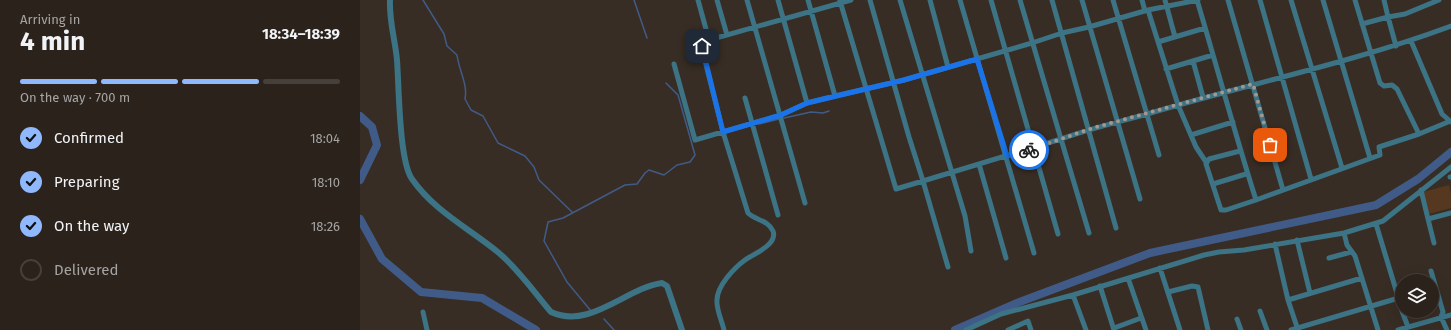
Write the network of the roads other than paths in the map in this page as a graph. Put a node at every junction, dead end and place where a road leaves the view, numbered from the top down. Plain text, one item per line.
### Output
1 (390, 0) edge
2 (698, 0) edge
3 (717, 0) edge
4 (747, 0) edge
5 (778, 0) edge
6 (808, 0) edge
7 (851, 0) edge
8 (870, 0) edge
9 (900, 0) edge
10 (930, 0) edge
11 (960, 0) edge
12 (991, 0) edge
13 (1020, 0) edge
14 (1052, 0) edge
15 (1082, 0) edge
16 (1113, 0) edge
17 (1142, 0) edge
18 (1165, 0) edge
19 (1197, 0) edge
20 (1228, 0) edge
21 (1260, 0) edge
22 (1291, 0) edge
23 (1323, 0) edge
24 (1355, 0) edge
25 (1384, 0) edge
26 (1439, 0) edge
27 (840, 1) edge
28 (1167, 8) junction
29 (811, 11) junction
30 (1147, 11) junction
31 (1388, 17) junction
32 (784, 19) junction
33 (1119, 19) junction
34 (1362, 24) junction
35 (1451, 26) edge
36 (754, 27) junction
37 (1089, 27) junction
38 (1205, 28) junction
39 (1062, 33) junction
40 (727, 35) junction
41 (1175, 37) junction
42 (710, 40) junction
43 (1411, 41) junction
44 (1158, 42) junction
45 (1032, 44) junction
46 (1396, 46) junction
47 (1005, 51) junction
48 (1370, 54) junction
49 (1213, 55) junction
50 (977, 59) junction
51 (1193, 61) junction
52 (1340, 61) junction
53 (674, 64) dead end
54 (948, 67) junction
55 (1312, 68) junction
56 (1166, 69) junction
57 (922, 74) junction
58 (1282, 77) junction
59 (892, 82) junction
60 (1253, 84) junction
61 (865, 90) junction
62 (1224, 92) junction
63 (835, 96) junction
64 (1203, 97) junction
65 (745, 98) dead end
66 (807, 103) junction
67 (1178, 105) junction
68 (1146, 114) junction
69 (781, 115) junction
70 (1118, 122) junction
71 (1233, 122) junction
72 (1450, 122) edge
73 (752, 123) junction
74 (1089, 130) junction
75 (723, 132) junction
76 (1419, 134) junction
77 (1191, 135) junction
78 (1061, 140) junction
79 (1034, 148) junction
80 (1240, 151) junction
81 (1159, 155) dead end
82 (1007, 156) junction
83 (1370, 158) junction
84 (1206, 162) junction
85 (979, 164) junction
86 (1451, 167) edge
87 (1342, 168) junction
88 (951, 173) junction
89 (1246, 174) junction
90 (1311, 179) junction
91 (923, 181) junction
92 (1213, 184) junction
93 (1283, 190) junction
94 (1421, 190) junction
95 (1140, 199) dead end
96 (1256, 200) junction
97 (805, 203) dead end
98 (1451, 213) edge
99 (778, 215) dead end
100 (1428, 218) junction
101 (1376, 224) junction
102 (1116, 228) dead end
103 (1089, 233) dead end
104 (1344, 233) junction
105 (1058, 234) dead end
106 (1297, 240) junction
107 (1434, 243) dead end
108 (1275, 244) junction
109 (971, 251) dead end
110 (1351, 252) junction
111 (1034, 254) dead end
112 (1006, 258) dead end
113 (1329, 258) dead end
114 (948, 267) dead end
115 (1160, 268) junction
116 (1430, 271) dead end
117 (1431, 274) edge
118 (1128, 278) junction
119 (1362, 278) junction
120 (1395, 283) edge
121 (1100, 286) junction
122 (1168, 292) junction
123 (1310, 293) junction
124 (1073, 295) junction
125 (1395, 299) edge
126 (1288, 300) junction
127 (1439, 301) edge
128 (1371, 306) junction
129 (1260, 311) dead end
130 (423, 312) dead end
131 (1451, 315) edge
132 (1441, 317) junction
133 (1141, 318) junction
134 (1405, 318) edge
135 (1237, 319) dead end
136 (1408, 327) junction
137 (1114, 329) edge
138 (1298, 329) edge
139 (426, 330) edge
140 (682, 330) edge
141 (724, 330) edge
142 (966, 330) edge
143 (1008, 330) edge
144 (1031, 330) edge
145 (1086, 330) edge
146 (1146, 330) edge
147 (1180, 330) edge
148 (1208, 330) edge
149 (1241, 330) edge
150 (1267, 330) edge
151 (1291, 330) edge
152 (1378, 330) edge
153 (1398, 330) edge
154 (1446, 330) edge

1 - 140 street
2 - 42 street
3 - 40 street
4 - 36 street
5 - 32 street
6 - 29 street
7 - 27 street
8 - 59 street
9 - 57 street
10 - 54 street
11 - 50 street
12 - 47 street
13 - 45 street
14 - 39 street
15 - 37 street
16 - 33 street
17 - 30 street
18 - 28 street
19 - 28 street
19 - 38 street
20 - 60 street
21 - 58 street
22 - 55 street
23 - 52 street
24 - 34 street
25 - 31 street
26 - 31 street
27 - 29 street
27 - 61 street
28 - 30 street
28 - 41 street
29 - 32 street
29 - 63 street
30 - 33 street
30 - 44 street
31 - 34 street
31 - 46 street
32 - 36 street
32 - 66 street
33 - 37 street
33 - 68 street
34 - 48 street
35 - 43 street
36 - 40 street
36 - 69 street
37 - 39 street
37 - 70 street
38 - 41 street
38 - 49 street
39 - 45 street
39 - 74 street
40 - 42 street
41 - 44 street
42 - 75 street
43 - 46 street
43 - 72 street
44 - 56 street
45 - 47 street
45 - 78 street
46 - 48 street
47 - 50 street
47 - 79 street
48 - 52 street
48 - 76 street
49 - 51 street
49 - 62 street
50 - 54 street
50 - 82 street
51 - 56 street
51 - 64 street
52 - 55 street
52 - 83 street
53 - 75 street
54 - 57 street
55 - 58 street
55 - 87 street
56 - 67 street
57 - 59 street
57 - 88 street
58 - 60 street
58 - 90 street
59 - 61 street
59 - 91 street
60 - 62 street
60 - 93 street
61 - 63 street
61 - 91 street
62 - 64 street
62 - 71 street
63 - 66 street
64 - 67 street
65 - 73 street
66 - 69 street
67 - 68 street
67 - 77 street
68 - 70 street
68 - 81 street
69 - 73 street
69 - 97 street
70 - 74 street
70 - 95 street
71 - 77 street
71 - 80 street
72 - 76 street
73 - 75 street
73 - 99 street
74 - 78 street
74 - 102 street
75 - 141 street
76 - 83 street
77 - 84 street
78 - 79 street
78 - 103 street
79 - 82 street
79 - 105 street
80 - 84 street
80 - 89 street
82 - 85 street
82 - 111 street
83 - 87 street
84 - 92 street
85 - 88 street
85 - 112 street
86 - 94 street
87 - 90 street
88 - 91 street
88 - 109 street
89 - 92 street
89 - 96 street
90 - 93 street
91 - 114 street
92 - 96 street
93 - 96 street
94 - 100 street
94 - 101 street
98 - 100 street
100 - 107 street
101 - 104 street
101 - 120 street
104 - 106 street
104 - 110 street
106 - 108 street
106 - 123 street
108 - 115 street
108 - 126 street
110 - 113 street
110 - 119 street
115 - 118 street
115 - 122 street
116 - 117 street
118 - 121 street
118 - 133 street
119 - 123 street
119 - 128 street
121 - 124 street
121 - 137 street
122 - 147 street
122 - 148 street
123 - 126 street
124 - 142 street
124 - 145 street
125 - 128 street
126 - 138 street
127 - 132 street
128 - 138 street
128 - 152 street
129 - 150 street
130 - 139 street
131 - 132 street
132 - 136 street
132 - 154 street
133 - 137 street
133 - 146 street
134 - 136 street
135 - 149 street
136 - 153 street
138 - 151 street
143 - 144 street

